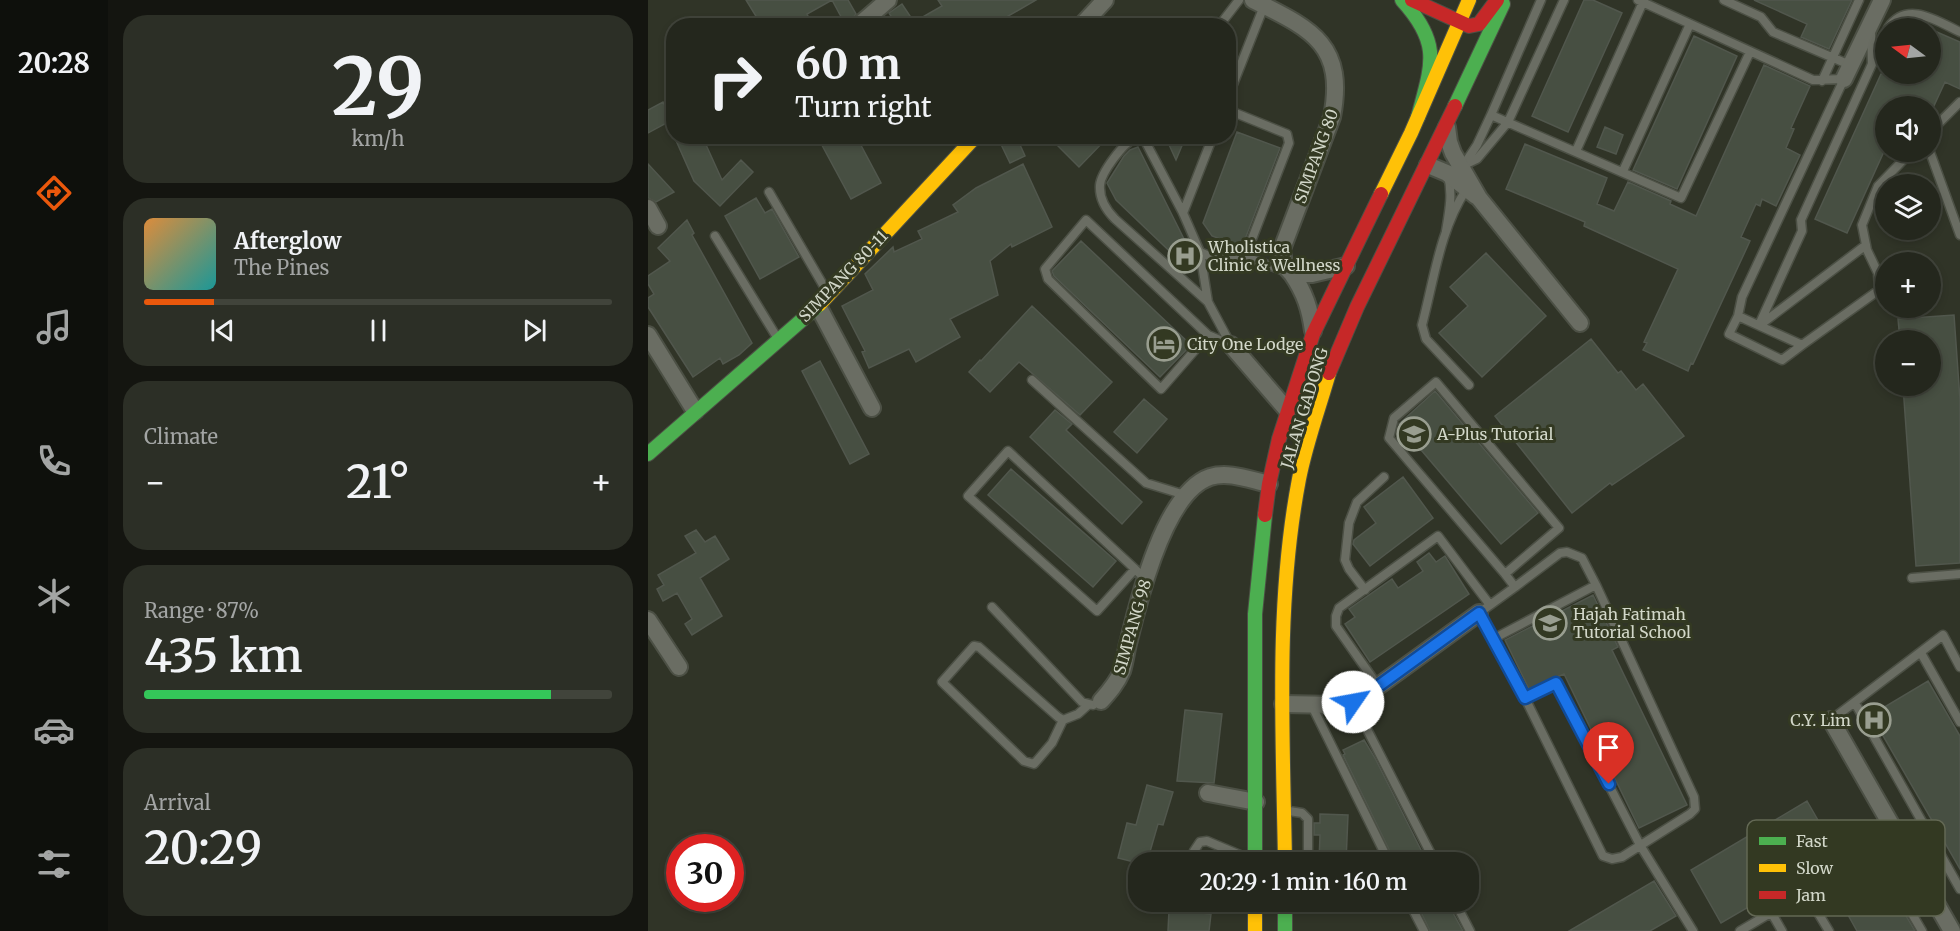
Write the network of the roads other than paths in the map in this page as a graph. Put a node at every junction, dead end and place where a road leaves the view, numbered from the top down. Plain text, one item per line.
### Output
1 (888, 0) edge
2 (1105, 0) edge
3 (1239, 0) edge
4 (1402, 0) edge
5 (1412, 0) edge
6 (1469, 0) edge
7 (1497, 0) edge
8 (1505, 0) edge
9 (1541, 0) edge
10 (1564, 0) edge
11 (1724, 0) edge
12 (1859, 0) edge
13 (1882, 0) edge
14 (1641, 1) edge
15 (1259, 3) edge
16 (867, 18) edge
17 (1088, 18) edge
18 (1225, 18) edge
19 (1899, 18) edge
20 (1931, 18) edge
21 (1871, 22) junction
22 (1459, 23) junction
23 (1941, 23) edge
24 (1690, 24) junction
25 (1960, 32) edge
26 (1750, 52) junction
27 (1832, 58) junction
28 (1875, 58) edge
29 (1872, 64) junction
30 (1847, 72) junction
31 (1236, 73) edge
32 (1822, 81) junction
33 (1960, 102) edge
34 (1236, 113) edge
35 (1491, 115) junction
36 (1418, 117) junction
37 (1941, 121) edge
38 (1508, 122) junction
39 (1447, 125) junction
40 (969, 144) edge
41 (1128, 144) edge
42 (1147, 144) edge
43 (1210, 144) edge
44 (1576, 151) junction
45 (1901, 162) edge
46 (1934, 162) edge
47 (1428, 165) junction
48 (1463, 166) junction
49 (1623, 171) junction
50 (1447, 173) junction
51 (769, 192) dead end
52 (1473, 194) junction
53 (648, 208) edge
54 (1183, 213) junction
55 (658, 226) dead end
56 (1446, 231) junction
57 (1960, 235) edge
58 (715, 236) dead end
59 (1866, 245) junction
60 (1200, 252) junction
61 (1245, 256) junction
62 (1346, 266) junction
63 (1290, 273) junction
64 (823, 300) junction
65 (1208, 302) junction
66 (1738, 315) junction
67 (1580, 322) dead end
68 (1759, 325) junction
69 (1313, 334) junction
70 (648, 335) edge
71 (1208, 335) junction
72 (778, 339) junction
73 (1231, 345) junction
74 (1802, 345) junction
75 (1032, 380) dead end
76 (1469, 385) dead end
77 (872, 408) dead end
78 (1287, 410) junction
79 (695, 411) junction
80 (648, 454) edge
81 (1384, 477) dead end
82 (1269, 484) junction
83 (1185, 495) junction
84 (1140, 574) junction
85 (1505, 574) junction
86 (1960, 574) edge
87 (1912, 578) dead end
88 (1596, 585) junction
89 (1515, 587) junction
90 (1365, 590) junction
91 (992, 607) dead end
92 (1485, 609) junction
93 (648, 620) edge
94 (1493, 639) junction
95 (1921, 653) junction
96 (679, 667) dead end
97 (1960, 667) edge
98 (1378, 686) junction
99 (1525, 698) junction
100 (1353, 702) junction
101 (1094, 703) junction
102 (1283, 704) junction
103 (1855, 704) junction
104 (1312, 706) junction
105 (1063, 720) junction
106 (1831, 720) joint
107 (1960, 722) edge
108 (1208, 793) dead end
109 (1256, 802) junction
110 (1284, 810) junction
111 (1888, 820) edge
112 (1921, 820) edge
113 (1640, 845) junction
114 (1194, 852) edge
115 (1231, 852) edge
116 (1255, 852) edge
117 (1284, 852) edge
118 (1308, 852) edge
119 (1384, 852) edge
120 (1430, 852) edge
121 (1945, 863) edge
122 (1960, 889) edge
123 (1255, 912) edge
124 (1285, 912) edge
125 (1414, 912) edge
126 (1460, 912) edge
127 (1764, 916) edge
128 (1773, 916) edge
129 (1819, 916) edge
130 (1913, 916) edge
131 (1943, 916) edge
132 (1256, 931) edge
133 (1285, 931) edge
134 (1424, 931) edge
135 (1470, 931) edge
136 (1693, 931) edge
137 (1740, 931) edge
138 (1782, 931) edge
139 (1828, 931) edge
140 (1922, 931) edge
141 (1952, 931) edge

1 - 16 street
2 - 17 street
3 - 18 lane
4 - 36 main road
5 - 22 main road
6 - 22 main road, JALAN GADONG
7 - 22 main road
8 - 39 main road, JALAN GADONG
9 - 35 lane
10 - 38 lane
11 - 27 lane
12 - 27 lane
13 - 21 street
14 - 24 lane
14 - 44 lane
15 - 31 lane
15 - 63 street, SIMPANG 80
19 - 20 lane
21 - 29 lane
21 - 30 street
22 - 36 main road, JALAN GADONG
23 - 25 lane
24 - 26 lane
24 - 49 lane
26 - 32 lane
26 - 49 lane
27 - 30 lane
27 - 32 lane
28 - 29 lane
29 - 68 lane
30 - 32 lane
30 - 66 lane
33 - 37 lane
34 - 61 lane
35 - 38 lane
35 - 48 lane
36 - 62 main road, JALAN GADONG
38 - 44 lane
38 - 48 lane
39 - 47 main road, JALAN GADONG
39 - 48 street
40 - 64 main road, SIMPANG 80-11
41 - 65 lane
42 - 54 lane
43 - 54 lane
44 - 49 lane
45 - 59 lane
46 - 57 lane
47 - 50 street
47 - 102 main road, JALAN GADONG
48 - 50 lane
48 - 52 street
50 - 52 street
50 - 56 lane
51 - 64 lane
52 - 56 lane
52 - 67 street
53 - 55 street
54 - 60 lane
56 - 76 lane
58 - 72 lane
59 - 68 lane
59 - 74 lane
60 - 61 lane
60 - 65 lane
61 - 63 lane
62 - 63 street
62 - 69 main road, JALAN GADONG
63 - 69 street, SIMPANG 80
64 - 72 main road, SIMPANG 80-11
64 - 77 street
65 - 73 lane
66 - 68 lane
66 - 74 lane
68 - 74 lane
69 - 78 main road, JALAN GADONG
70 - 79 street
71 - 71 lane
71 - 73 lane
72 - 79 main road, SIMPANG 80-11
73 - 78 street
75 - 83 lane
78 - 82 main road, JALAN GADONG
79 - 80 main road, SIMPANG 80-11
81 - 90 lane
82 - 83 street, SIMPANG 98
82 - 109 main road, JALAN GADONG
83 - 84 street, SIMPANG 98
84 - 84 lane
84 - 101 street, SIMPANG 98
85 - 85 lane
85 - 89 lane
86 - 87 lane
88 - 89 lane
88 - 94 lane
88 - 113 lane
89 - 92 lane
90 - 92 lane
90 - 98 lane
91 - 101 lane
92 - 94 lane
92 - 98 street
93 - 96 street
94 - 99 lane
95 - 97 lane
95 - 103 lane
95 - 107 lane
98 - 100 street
99 - 113 lane
99 - 113 lane
100 - 104 street
100 - 120 lane
101 - 105 lane
102 - 104 street
102 - 110 main road, JALAN GADONG
103 - 106 lane
103 - 112 lane
104 - 119 lane
105 - 105 lane
106 - 111 street
108 - 109 street
109 - 116 main road, JALAN GADONG
110 - 117 main road, JALAN GADONG
110 - 118 lane
113 - 136 lane
114 - 115 lane
121 - 122 lane
123 - 132 main road
124 - 133 main road
125 - 134 lane
126 - 135 lane
127 - 137 lane
128 - 138 lane
129 - 139 lane
130 - 140 lane
131 - 141 street

